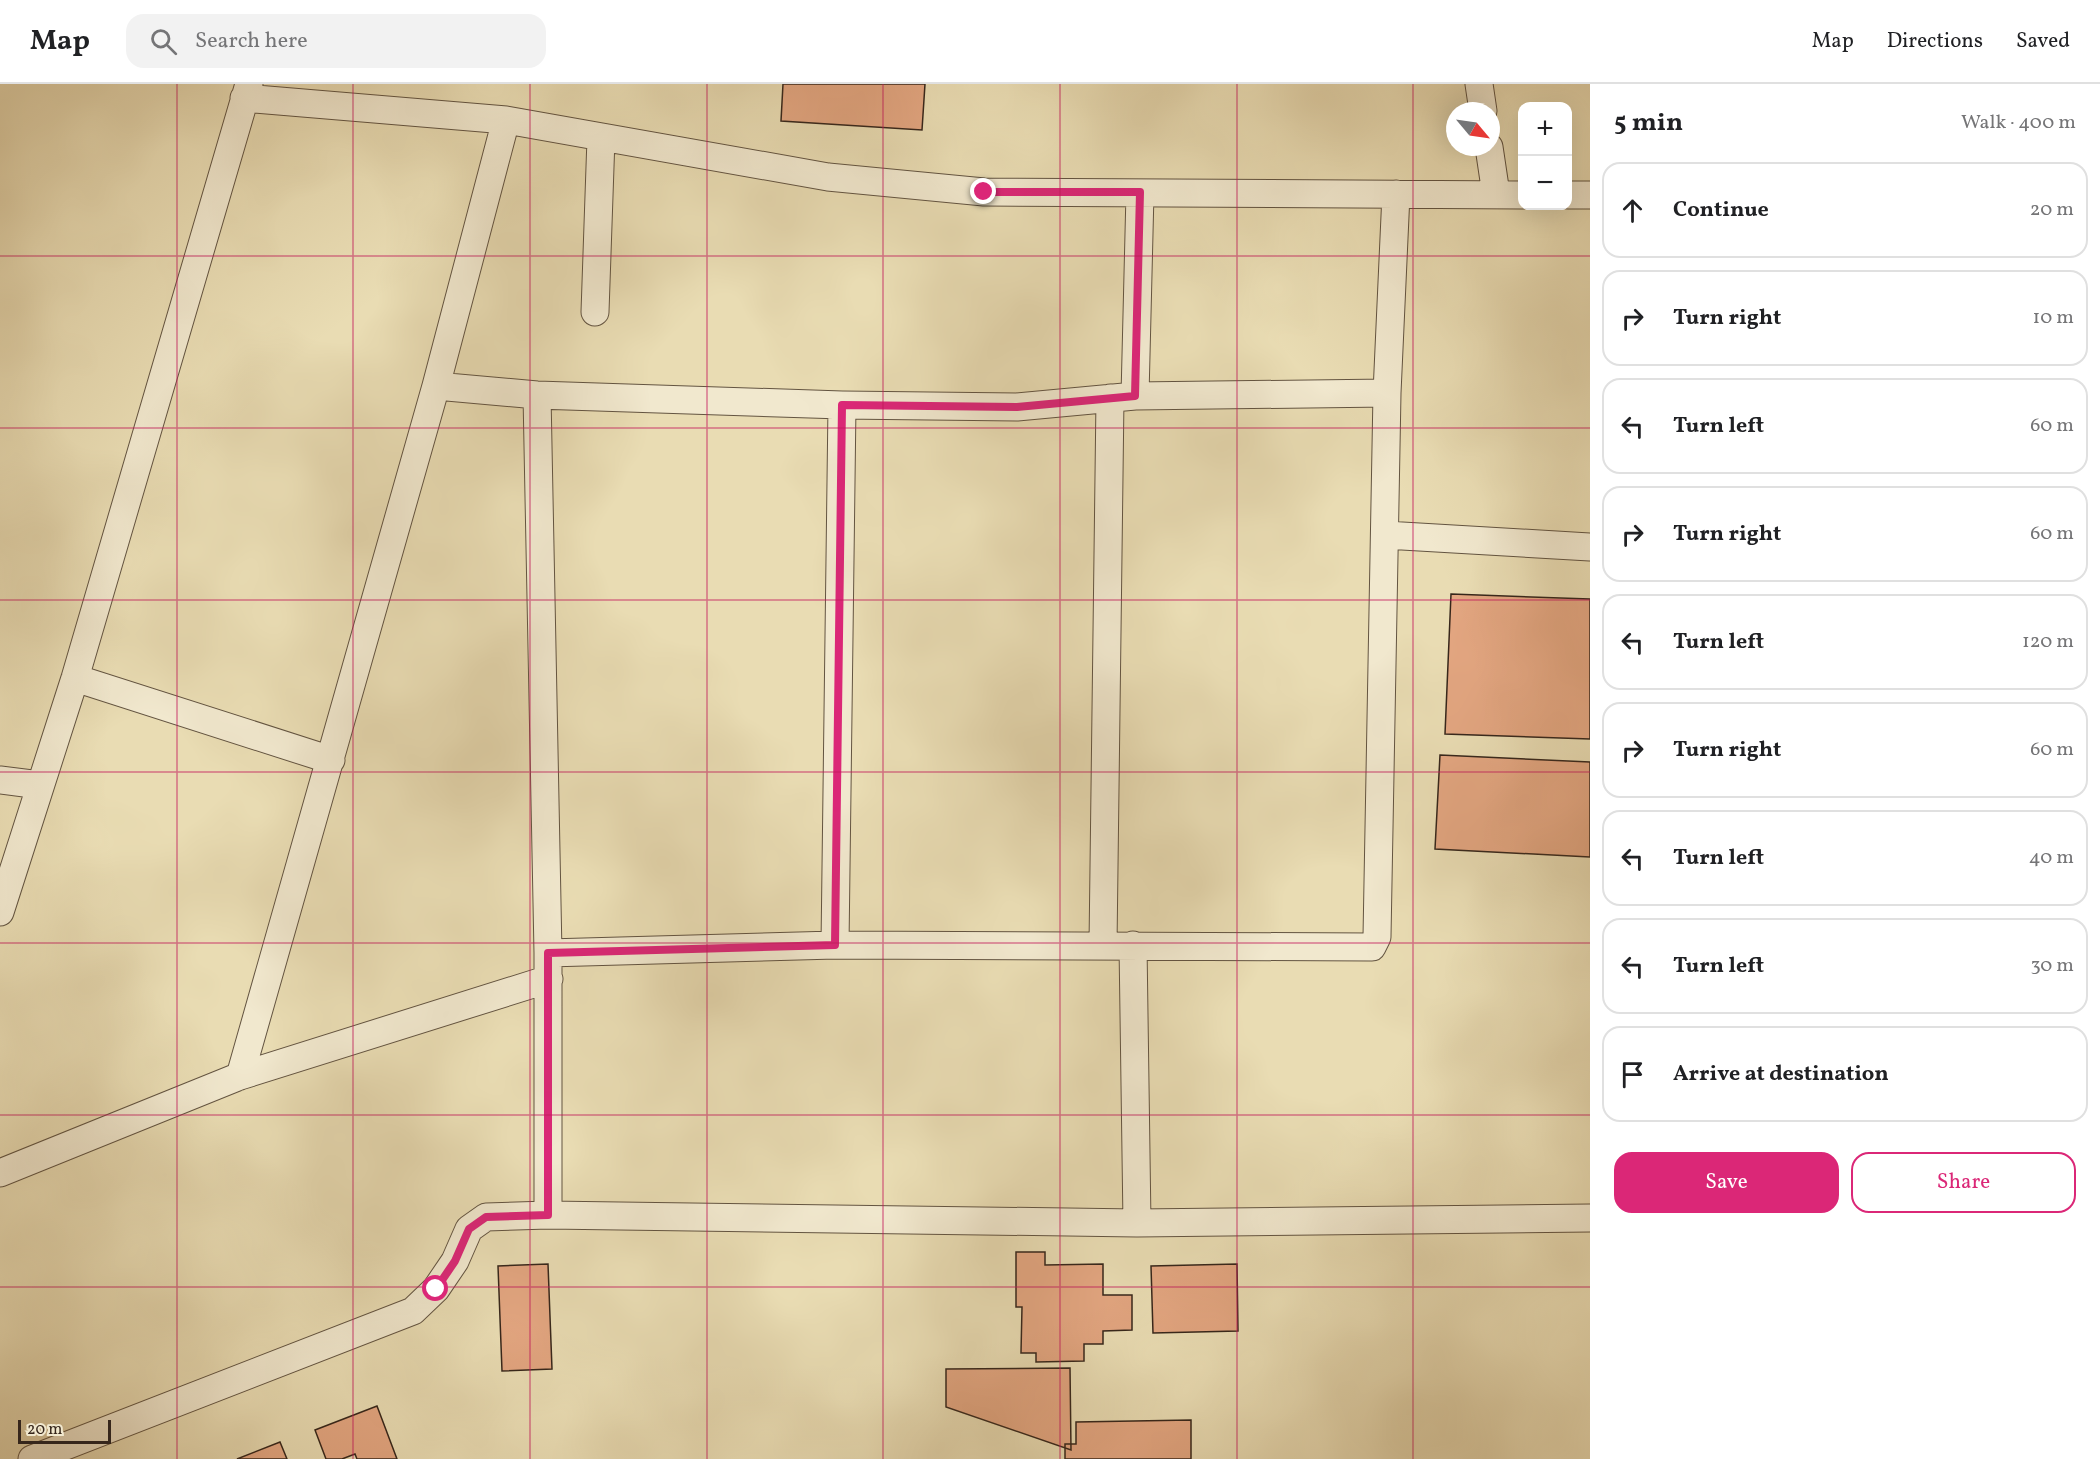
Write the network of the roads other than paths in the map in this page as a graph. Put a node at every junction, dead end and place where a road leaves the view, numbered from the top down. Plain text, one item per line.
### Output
1 (1479, 84) edge
2 (247, 91) edge
3 (1482, 102) edge
4 (506, 120) junction
5 (601, 138) junction
6 (1490, 156) edge
7 (1140, 192) junction
8 (1396, 194) junction
9 (1496, 194) junction
10 (1518, 195) edge
11 (1572, 195) edge
12 (1590, 195) edge
13 (595, 312) dead end
14 (436, 386) junction
15 (1387, 393) junction
16 (537, 395) junction
17 (1122, 397) junction
18 (842, 405) junction
19 (1385, 535) junction
20 (1590, 547) edge
21 (75, 678) junction
22 (331, 760) junction
23 (0, 780) edge
24 (40, 785) junction
25 (0, 912) edge
26 (835, 945) junction
27 (1103, 945) junction
28 (1133, 945) junction
29 (548, 966) junction
30 (240, 1076) junction
31 (0, 1173) edge
32 (548, 1215) junction
33 (1590, 1218) edge
34 (1137, 1223) junction
35 (32, 1459) edge

1 - 3 street
2 - 4 street
2 - 21 street
4 - 5 street
4 - 14 street
5 - 7 street
5 - 13 street
6 - 9 street
7 - 8 street
7 - 17 street
8 - 9 street
8 - 15 street
9 - 10 street
11 - 12 street
14 - 16 street
14 - 22 street
15 - 17 street
15 - 19 street
16 - 18 street
16 - 29 street
17 - 18 street
17 - 27 street
18 - 26 street
19 - 20 street
19 - 28 street
21 - 22 street
21 - 24 street
22 - 30 street
23 - 24 street
24 - 25 street
26 - 27 street
26 - 29 street
27 - 28 street
28 - 34 street
29 - 30 street
29 - 32 street
30 - 31 street
32 - 34 street
32 - 35 street
33 - 34 street

